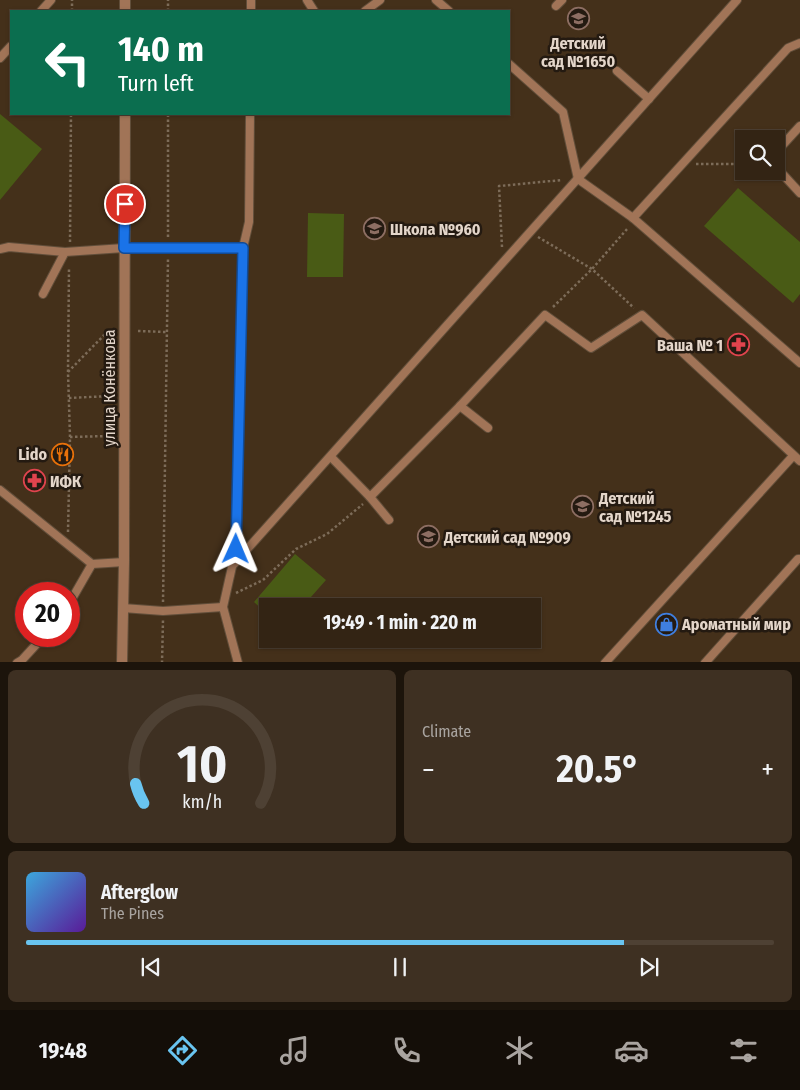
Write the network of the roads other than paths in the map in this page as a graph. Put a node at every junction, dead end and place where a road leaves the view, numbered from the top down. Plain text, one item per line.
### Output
1 (51, 0) edge
2 (380, 0) edge
3 (436, 0) edge
4 (737, 0) edge
5 (42, 10) edge
6 (366, 10) edge
7 (448, 10) edge
8 (800, 43) edge
9 (10, 47) edge
10 (0, 58) edge
11 (510, 65) edge
12 (617, 70) dead end
13 (649, 99) junction
14 (125, 115) edge
15 (250, 115) edge
16 (800, 126) edge
17 (578, 179) junction
18 (800, 193) edge
19 (633, 218) junction
20 (124, 248) junction
21 (243, 248) junction
22 (0, 249) edge
23 (67, 252) junction
24 (43, 294) dead end
25 (800, 363) edge
26 (460, 406) junction
27 (488, 428) dead end
28 (793, 456) junction
29 (331, 457) junction
30 (800, 461) edge
31 (0, 490) edge
32 (370, 497) junction
33 (389, 520) dead end
34 (800, 559) edge
35 (124, 562) junction
36 (92, 564) junction
37 (234, 564) junction
38 (80, 585) edge
39 (223, 607) junction
40 (123, 608) junction
41 (35, 647) edge
42 (22, 662) edge
43 (122, 662) edge
44 (238, 662) edge
45 (605, 662) edge
46 (705, 662) edge

1 - 5 lane
2 - 6 lane
3 - 7 lane
4 - 13 lane
8 - 19 lane
9 - 10 lane
11 - 17 lane
12 - 13 lane
13 - 17 lane
14 - 20 street, улица Конёнкова
15 - 21 lane
16 - 18 lane
17 - 19 lane
17 - 29 lane
19 - 25 lane
20 - 21 lane
20 - 23 lane
20 - 35 street, улица Конёнкова
21 - 37 lane
22 - 23 lane
23 - 24 lane
26 - 27 lane
26 - 28 lane
26 - 32 lane
28 - 30 lane
28 - 45 lane
29 - 32 lane
29 - 37 lane
31 - 36 lane
32 - 33 lane
34 - 46 lane
35 - 36 lane
35 - 40 street, улица Конёнкова
36 - 38 lane
37 - 39 lane
39 - 40 lane
39 - 44 lane
40 - 43 street, улица Конёнкова
41 - 42 lane

